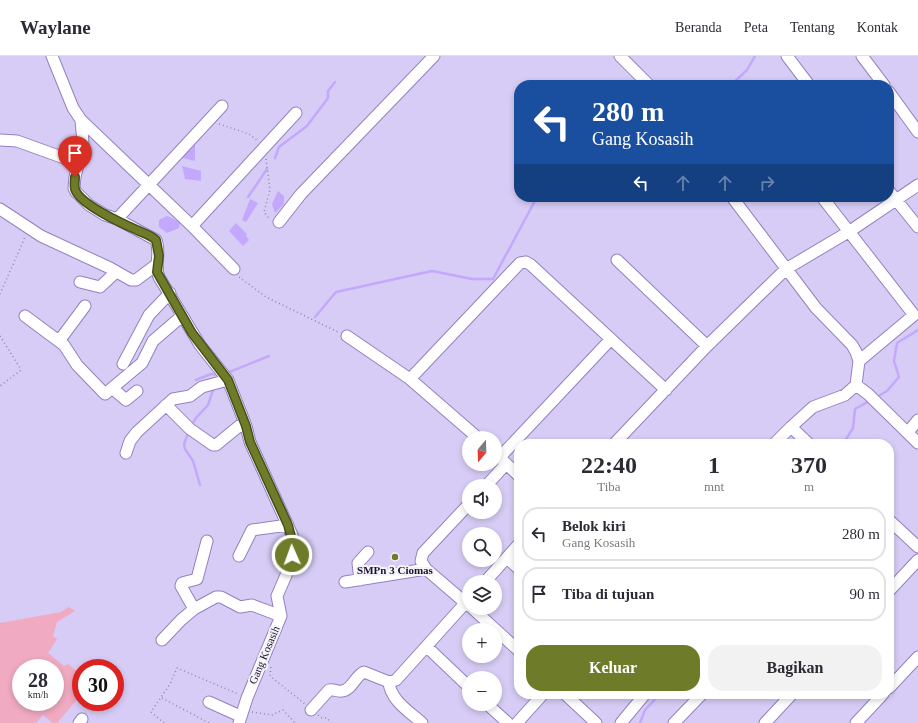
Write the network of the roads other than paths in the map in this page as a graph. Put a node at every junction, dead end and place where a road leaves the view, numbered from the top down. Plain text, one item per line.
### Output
1 (52, 56) edge
2 (434, 56) edge
3 (620, 56) edge
4 (787, 56) edge
5 (862, 56) edge
6 (644, 80) edge
7 (805, 80) edge
8 (880, 80) edge
9 (894, 99) edge
10 (222, 106) dead end
11 (296, 113) dead end
12 (80, 120) junction
13 (918, 132) edge
14 (0, 140) edge
15 (78, 163) junction
16 (918, 185) edge
17 (150, 186) junction
18 (894, 194) edge
19 (894, 197) edge
20 (736, 202) edge
21 (826, 202) edge
22 (884, 202) edge
23 (0, 209) edge
24 (117, 219) junction
25 (279, 222) dead end
26 (192, 226) junction
27 (918, 227) edge
28 (850, 231) junction
29 (617, 260) dead end
30 (156, 265) junction
31 (234, 269) road end
32 (786, 269) junction
33 (116, 272) junction
34 (80, 282) dead end
35 (170, 293) junction
36 (85, 306) dead end
37 (916, 314) edge
38 (25, 316) dead end
39 (182, 316) junction
40 (347, 336) road end
41 (611, 339) junction
42 (59, 341) junction
43 (707, 346) junction
44 (217, 347) dead end
45 (208, 354) junction
46 (859, 362) junction
47 (123, 364) dead end
48 (410, 379) junction
49 (222, 381) junction
50 (856, 385) junction
51 (112, 388) junction
52 (666, 390) junction
53 (137, 391) dead end
54 (166, 405) junction
55 (918, 420) edge
56 (244, 422) junction
57 (790, 427) junction
58 (470, 431) edge
59 (908, 432) junction
60 (518, 439) edge
61 (619, 439) edge
62 (779, 439) edge
63 (803, 439) edge
64 (514, 443) edge
65 (918, 443) edge
66 (126, 454) dead end
67 (502, 456) edge
68 (502, 460) edge
69 (514, 471) edge
70 (462, 511) edge
71 (894, 524) edge
72 (288, 525) junction
73 (207, 541) dead end
74 (918, 546) edge
75 (514, 550) edge
76 (368, 552) dead end
77 (239, 556) dead end
78 (507, 558) junction
79 (918, 560) edge
80 (514, 564) edge
81 (426, 569) junction
82 (491, 575) edge
83 (360, 580) junction
84 (345, 582) dead end
85 (894, 586) edge
86 (462, 598) edge
87 (194, 610) junction
88 (462, 611) edge
89 (481, 615) edge
90 (281, 616) junction
91 (162, 640) dead end
92 (514, 646) edge
93 (427, 647) junction
94 (918, 657) edge
95 (462, 680) edge
96 (389, 682) junction
97 (894, 683) edge
98 (539, 699) edge
99 (570, 699) edge
100 (641, 699) edge
101 (697, 699) edge
102 (787, 699) edge
103 (878, 699) edge
104 (209, 702) dead end
105 (311, 710) road end
106 (495, 711) edge
107 (240, 717) edge
108 (422, 723) edge
109 (508, 723) edge
110 (517, 723) edge
111 (596, 723) edge
112 (621, 723) edge
113 (674, 723) edge
114 (765, 723) edge
115 (856, 723) edge

1 - 12 street, Gang Kosasih
2 - 25 street
3 - 6 street
4 - 7 street
5 - 8 street
9 - 13 street
10 - 17 street
11 - 26 street
12 - 15 street, Gang Kosasih
12 - 17 street
14 - 15 street
15 - 24 street, Gang Kosasih
16 - 18 street
17 - 24 street
17 - 26 street
19 - 27 street
20 - 32 street
21 - 28 street
22 - 28 street
23 - 33 street
24 - 30 street, Gang Kosasih
26 - 31 street
28 - 32 street
28 - 37 street
29 - 43 street
30 - 33 street
30 - 35 street, Gang Kosasih
32 - 43 street
32 - 46 street
33 - 34 street
35 - 39 street, Gang Kosasih
35 - 47 street
36 - 42 street
37 - 46 street
38 - 42 street
39 - 45 street, Gang Kosasih
39 - 51 street
40 - 48 street
41 - 48 street
41 - 52 street
41 - 60 street
42 - 51 street
43 - 52 street
44 - 45 street
45 - 49 street, Gang Kosasih
46 - 50 street
48 - 58 street
49 - 54 street
49 - 56 street, Gang Kosasih
50 - 57 street
50 - 59 street
51 - 53 street
52 - 61 street
54 - 56 street
54 - 66 street
55 - 59 street
56 - 72 street, Gang Kosasih
57 - 62 street
57 - 63 street
59 - 65 street
64 - 67 street
68 - 69 street
70 - 81 street
71 - 74 street
72 - 77 street
72 - 90 street, Gang Kosasih
73 - 87 street
75 - 78 street
76 - 83 street
78 - 80 street
78 - 82 street
79 - 85 street
81 - 83 street
81 - 86 street
83 - 84 street
87 - 90 street
87 - 91 street
88 - 93 street
89 - 92 street
90 - 107 street, Gang Kosasih
93 - 95 street
93 - 96 street
94 - 97 street
96 - 105 street
96 - 108 street
98 - 110 street
99 - 111 street
100 - 112 street
101 - 113 street
102 - 114 street
103 - 115 street
104 - 107 street
106 - 109 street

